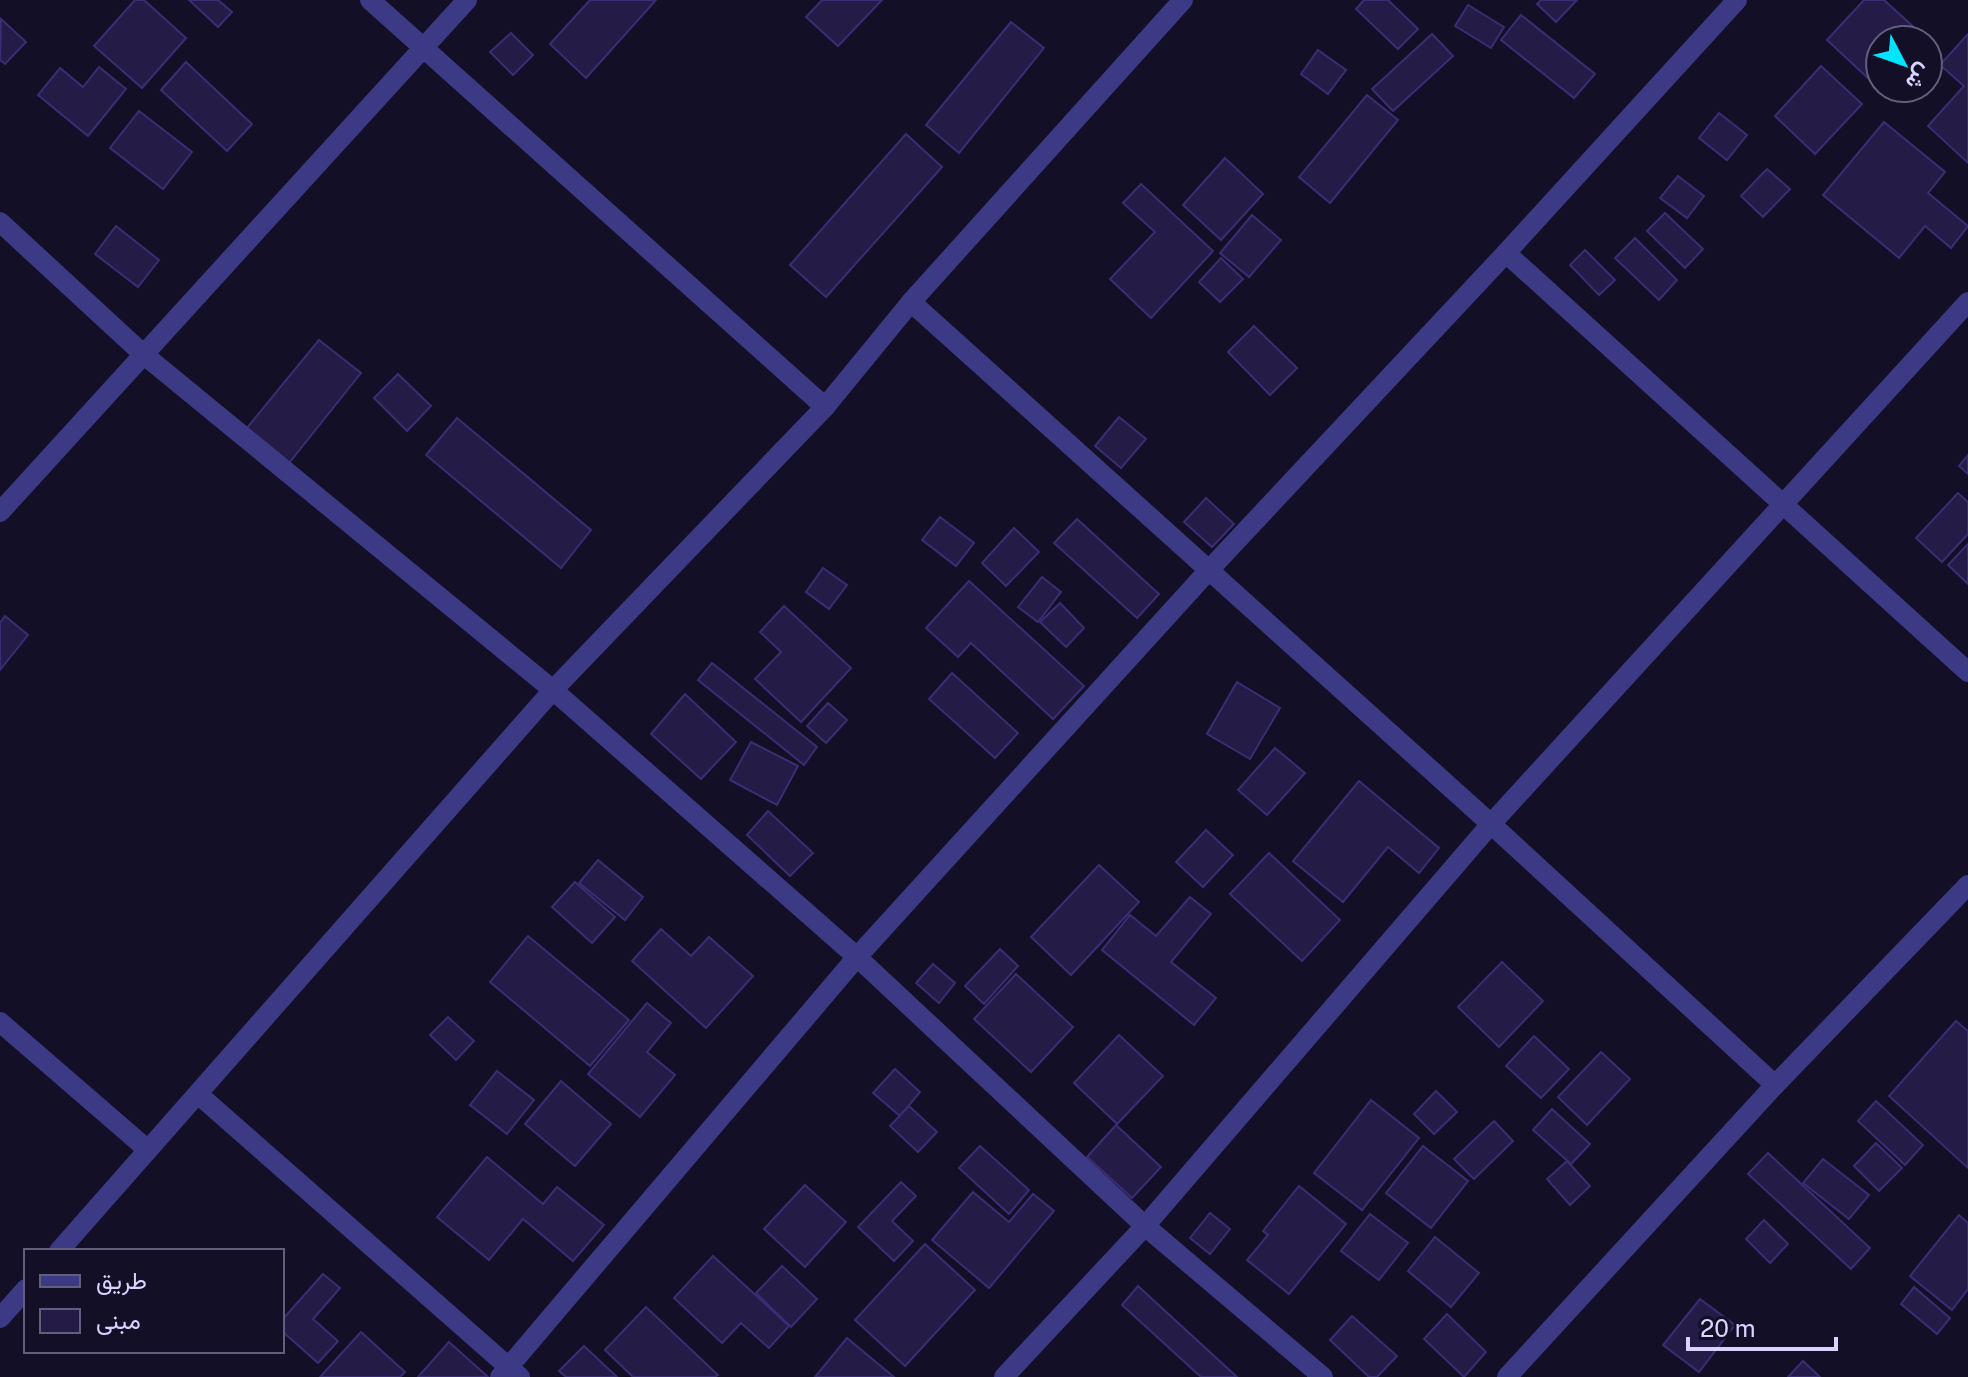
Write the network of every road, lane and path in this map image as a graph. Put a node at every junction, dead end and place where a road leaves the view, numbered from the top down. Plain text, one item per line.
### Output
1 (370, 0) edge
2 (467, 0) edge
3 (1183, 0) edge
4 (1737, 0) edge
5 (423, 49) junction
6 (0, 222) edge
7 (1506, 253) junction
8 (911, 302) junction
9 (1968, 302) edge
10 (143, 354) junction
11 (825, 407) junction
12 (1783, 505) junction
13 (0, 512) edge
14 (1209, 570) junction
15 (1968, 672) edge
16 (553, 690) junction
17 (1491, 824) junction
18 (1968, 885) edge
19 (857, 957) junction
20 (0, 1022) edge
21 (1775, 1085) junction
22 (198, 1094) junction
23 (148, 1150) junction
24 (1145, 1226) junction
25 (61, 1249) edge
26 (24, 1291) edge
27 (0, 1318) edge
28 (510, 1374) edge
29 (1004, 1377) edge
30 (1323, 1377) edge
31 (1507, 1377) edge

1 - 5 street
2 - 5 street
3 - 8 street
4 - 7 street
5 - 10 street
5 - 11 street
6 - 10 street
7 - 12 street
7 - 14 street
8 - 11 street
8 - 14 street
9 - 12 street
10 - 13 street
10 - 16 street
11 - 16 street
12 - 15 street
12 - 17 street
14 - 17 street
14 - 19 street
16 - 19 street
16 - 22 street
17 - 21 street
17 - 24 street
18 - 21 street
19 - 24 street
19 - 28 street
20 - 23 street
21 - 31 street
22 - 23 street
22 - 28 street
23 - 25 street
24 - 29 street
24 - 30 street
26 - 27 street

